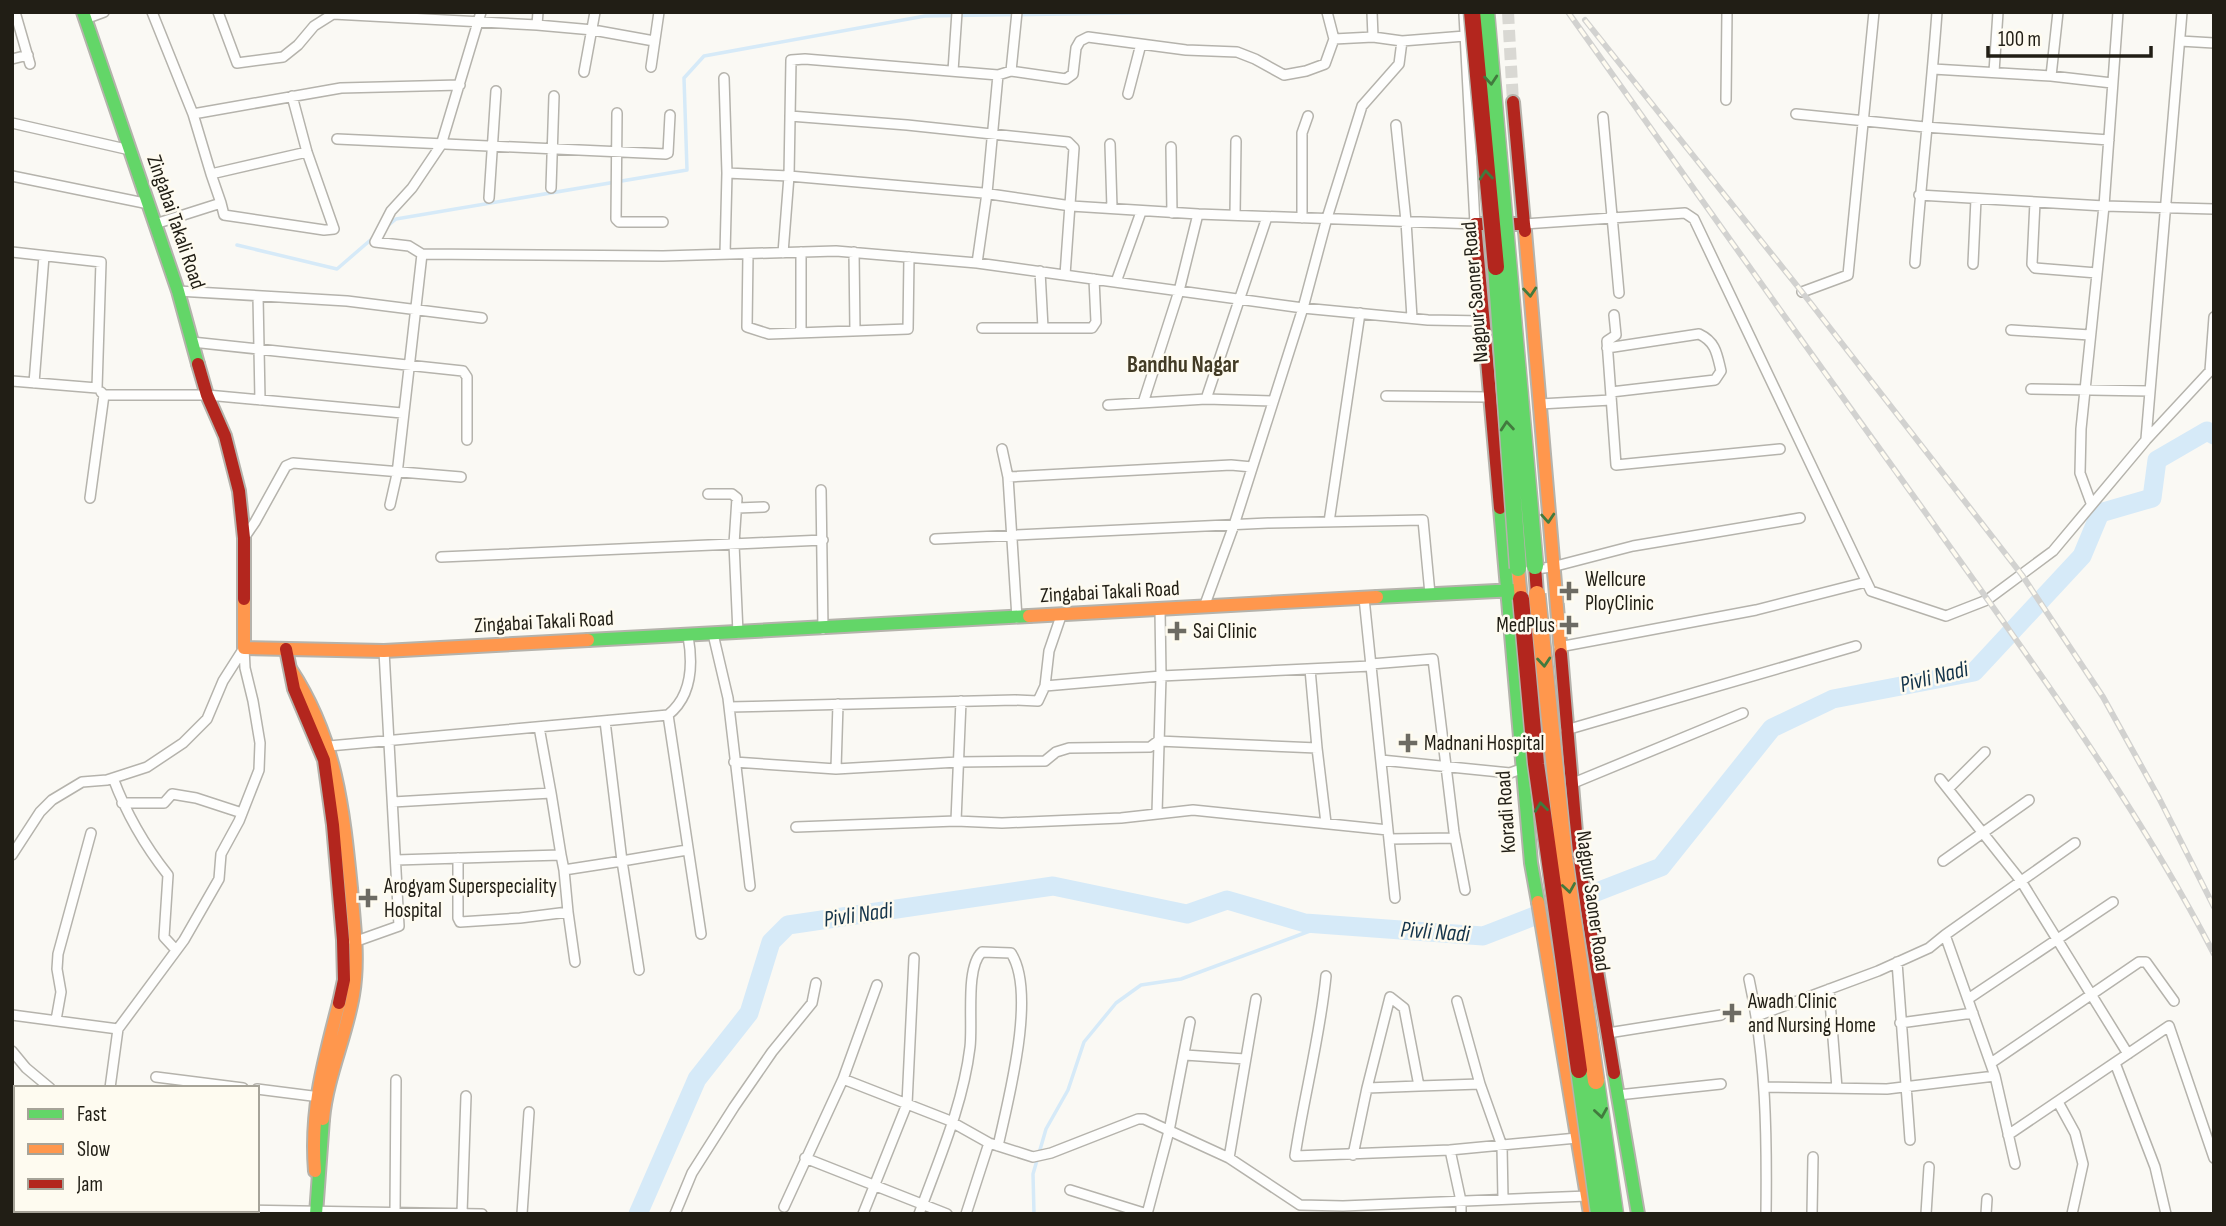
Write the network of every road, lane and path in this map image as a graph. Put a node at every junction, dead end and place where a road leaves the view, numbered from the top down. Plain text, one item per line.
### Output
1 (15, 12) edge
2 (104, 12) edge
3 (152, 12) edge
4 (538, 12) edge
5 (595, 12) edge
6 (659, 12) edge
7 (957, 12) edge
8 (1327, 12) edge
9 (1372, 12) edge
10 (1464, 12) edge
11 (1472, 12) edge
12 (1486, 12) edge
13 (1727, 12) edge
14 (1874, 12) edge
15 (1937, 12) edge
16 (1998, 12) edge
17 (2058, 12) edge
18 (2118, 12) edge
19 (2182, 12) edge
20 (221, 13) edge
21 (84, 15) edge
22 (1016, 16) edge
23 (481, 17) edge
24 (15, 25) edge
25 (537, 25) junction
26 (593, 30) junction
27 (1465, 36) junction
28 (1373, 37) junction
29 (1334, 39) junction
30 (654, 41) junction
31 (1402, 41) junction
32 (2180, 41) junction
33 (2214, 43) edge
34 (1141, 44) junction
35 (12, 59) edge
36 (652, 67) dead end
37 (1933, 69) junction
38 (953, 71) junction
39 (1011, 71) junction
40 (584, 72) dead end
41 (1994, 72) junction
42 (998, 75) junction
43 (2051, 76) junction
44 (724, 78) dead end
45 (2112, 83) junction
46 (460, 85) junction
47 (496, 91) dead end
48 (1129, 94) dead end
49 (292, 96) junction
50 (554, 96) dead end
51 (1726, 100) dead end
52 (1514, 102) tunnel mouth
53 (617, 113) dead end
54 (193, 114) junction
55 (1796, 114) dead end
56 (670, 115) dead end
57 (790, 116) junction
58 (1308, 116) dead end
59 (1603, 117) dead end
60 (1863, 121) junction
61 (12, 123) edge
62 (1396, 125) dead end
63 (1925, 127) junction
64 (993, 135) junction
65 (337, 139) dead end
66 (2109, 140) junction
67 (1236, 141) dead end
68 (1110, 144) dead end
69 (441, 145) junction
70 (1171, 147) dead end
71 (492, 148) junction
72 (130, 150) junction
73 (552, 150) junction
74 (307, 152) junction
75 (615, 153) junction
76 (727, 173) junction
77 (211, 174) junction
78 (12, 176) edge
79 (789, 176) junction
80 (551, 188) dead end
81 (987, 193) junction
82 (1919, 195) junction
83 (489, 198) dead end
84 (1976, 199) junction
85 (2035, 202) junction
86 (221, 203) junction
87 (149, 204) junction
88 (1070, 206) junction
89 (2104, 206) junction
90 (1112, 208) junction
91 (2166, 208) junction
92 (2214, 209) edge
93 (1141, 212) junction
94 (1172, 213) junction
95 (1198, 214) junction
96 (1235, 215) junction
97 (1267, 216) junction
98 (1302, 218) junction
99 (1327, 218) junction
100 (1611, 218) junction
101 (1406, 221) junction
102 (663, 222) dead end
103 (1524, 223) junction
104 (155, 224) junction
105 (1475, 224) junction
106 (801, 252) junction
107 (12, 253) edge
108 (783, 253) junction
109 (853, 253) junction
110 (422, 254) junction
111 (725, 254) junction
112 (748, 254) junction
113 (44, 256) junction
114 (909, 257) junction
115 (977, 263) junction
116 (1915, 263) dead end
117 (1973, 264) dead end
118 (1040, 271) junction
119 (2097, 273) junction
120 (1065, 275) junction
121 (1094, 279) junction
122 (1116, 282) junction
123 (1179, 290) junction
124 (178, 291) junction
125 (1802, 292) dead end
126 (1619, 293) dead end
127 (258, 296) junction
128 (1240, 299) junction
129 (1303, 308) junction
130 (416, 309) junction
131 (1360, 313) junction
132 (1614, 315) dead end
133 (2214, 317) edge
134 (482, 318) dead end
135 (1412, 318) junction
136 (1484, 321) junction
137 (982, 328) dead end
138 (1043, 328) junction
139 (2011, 330) dead end
140 (855, 331) junction
141 (801, 333) junction
142 (2091, 335) junction
143 (192, 342) junction
144 (258, 348) junction
145 (1607, 348) junction
146 (409, 364) junction
147 (12, 381) edge
148 (34, 383) junction
149 (2032, 389) dead end
150 (2085, 390) junction
151 (100, 391) junction
152 (2150, 391) junction
153 (207, 395) junction
154 (1386, 396) dead end
155 (1611, 396) junction
156 (1489, 397) junction
157 (1206, 399) junction
158 (260, 400) junction
159 (1272, 401) junction
160 (1143, 402) junction
161 (1108, 404) dead end
162 (1540, 404) junction
163 (402, 414) junction
164 (467, 440) dead end
165 (2146, 440) junction
166 (1002, 449) dead end
167 (1780, 449) dead end
168 (1252, 467) junction
169 (397, 474) junction
170 (461, 477) dead end
171 (1008, 477) junction
172 (821, 490) dead end
173 (708, 494) dead end
174 (90, 498) dead end
175 (2091, 503) junction
176 (390, 505) dead end
177 (737, 508) junction
178 (764, 508) dead end
179 (1800, 518) dead end
180 (1329, 522) junction
181 (1234, 525) junction
182 (1012, 536) junction
183 (244, 538) junction
184 (936, 539) dead end
185 (823, 540) junction
186 (734, 544) junction
187 (441, 557) dead end
188 (1535, 567) junction
189 (1552, 567) junction
190 (1518, 568) joint
191 (1867, 582) junction
192 (1554, 590) junction
193 (1524, 593) junction
194 (1430, 594) junction
195 (1364, 598) junction
196 (1204, 607) junction
197 (1160, 610) junction
198 (1061, 615) junction
199 (1017, 618) junction
200 (823, 629) junction
201 (738, 633) junction
202 (713, 634) junction
203 (688, 636) junction
204 (1856, 646) dead end
205 (1559, 647) junction
206 (244, 648) junction
207 (286, 649) junction
208 (384, 651) junction
209 (1371, 665) junction
210 (1310, 669) junction
211 (291, 670) junction
212 (1161, 676) junction
213 (1045, 686) junction
214 (961, 701) junction
215 (838, 704) junction
216 (729, 707) junction
217 (1743, 713) dead end
218 (668, 715) junction
219 (605, 721) junction
220 (539, 727) junction
221 (1566, 730) junction
222 (389, 740) junction
223 (1158, 741) junction
224 (329, 746) junction
225 (1317, 748) junction
226 (1985, 752) dead end
227 (1381, 760) junction
228 (734, 762) junction
229 (958, 762) junction
230 (1446, 768) junction
231 (1524, 768) junction
232 (836, 769) junction
233 (113, 778) junction
234 (1940, 779) dead end
235 (1571, 784) junction
236 (1948, 789) junction
237 (551, 793) junction
238 (2029, 800) dead end
239 (393, 802) junction
240 (122, 803) junction
241 (242, 813) junction
242 (1157, 813) junction
243 (956, 821) junction
244 (1326, 824) junction
245 (796, 827) dead end
246 (92, 833) dead end
247 (1983, 833) junction
248 (1389, 835) junction
249 (1455, 838) junction
250 (2075, 843) dead end
251 (687, 850) junction
252 (12, 855) edge
253 (561, 855) junction
254 (458, 858) junction
255 (396, 860) junction
256 (622, 861) junction
257 (1943, 861) dead end
258 (564, 870) junction
259 (2021, 881) junction
260 (750, 886) dead end
261 (1465, 890) dead end
262 (1395, 898) dead end
263 (2113, 902) dead end
264 (568, 912) junction
265 (701, 934) dead end
266 (1945, 935) junction
267 (2059, 939) junction
268 (354, 942) junction
269 (176, 950) junction
270 (914, 958) dead end
271 (575, 962) dead end
272 (1897, 962) junction
273 (639, 970) dead end
274 (1326, 976) dead end
275 (1749, 979) dead end
276 (817, 984) dead end
277 (1600, 984) junction
278 (877, 985) dead end
279 (1829, 989) junction
280 (2092, 993) junction
281 (1555, 995) junction
282 (1256, 999) dead end
283 (1968, 999) junction
284 (1457, 1001) dead end
285 (2174, 1001) dead end
286 (1973, 1013) junction
287 (12, 1015) edge
288 (1721, 1015) dead end
289 (1757, 1016) junction
290 (56, 1020) junction
291 (1190, 1023) dead end
292 (1900, 1023) junction
293 (118, 1028) junction
294 (1608, 1032) junction
295 (12, 1051) edge
296 (2128, 1054) junction
297 (1185, 1055) junction
298 (1245, 1059) junction
299 (1990, 1063) junction
300 (2115, 1063) junction
301 (1995, 1076) junction
302 (156, 1077) dead end
303 (843, 1079) junction
304 (396, 1080) dead end
305 (1480, 1084) junction
306 (1721, 1084) dead end
307 (48, 1086) edge
308 (110, 1086) edge
309 (227, 1086) edge
310 (1419, 1086) junction
311 (1764, 1087) junction
312 (1906, 1087) junction
313 (1367, 1088) junction
314 (1837, 1088) junction
315 (259, 1089) edge
316 (1618, 1095) junction
317 (466, 1096) dead end
318 (321, 1097) junction
319 (2058, 1102) junction
320 (907, 1104) junction
321 (529, 1112) dead end
322 (953, 1124) junction
323 (1169, 1131) junction
324 (2008, 1135) junction
325 (1577, 1138) junction
326 (1910, 1140) dead end
327 (994, 1144) junction
328 (1502, 1146) junction
329 (1450, 1150) junction
330 (1353, 1154) junction
331 (1813, 1157) dead end
332 (805, 1158) junction
333 (1229, 1158) junction
334 (2214, 1158) edge
335 (2015, 1164) dead end
336 (1929, 1167) dead end
337 (875, 1185) junction
338 (1070, 1191) dead end
339 (1588, 1196) junction
340 (1503, 1199) junction
341 (1987, 1199) dead end
342 (1461, 1202) junction
343 (923, 1203) junction
344 (317, 1207) edge
345 (784, 1207) dead end
346 (259, 1209) edge
347 (1399, 1209) edge
348 (1320, 1210) edge
349 (395, 1213) edge
350 (462, 1213) edge
351 (482, 1214) edge
352 (522, 1214) edge
353 (675, 1214) edge
354 (863, 1214) edge
355 (919, 1214) edge
356 (947, 1214) edge
357 (966, 1214) edge
358 (1147, 1214) edge
359 (1461, 1214) edge
360 (1590, 1214) edge
361 (1599, 1214) edge
362 (1615, 1214) edge
363 (1638, 1214) edge
364 (1766, 1214) edge
365 (1812, 1214) edge
366 (1926, 1214) edge
367 (1986, 1214) edge
368 (2072, 1214) edge
369 (2166, 1214) edge

1 - 24 street
2 - 21 street
3 - 54 street
4 - 25 street
5 - 26 street
6 - 30 street
7 - 38 street
8 - 29 street
9 - 28 street
10 - 27 street
190 -> 11 main road, Nagpur Saoner Road, bridge
12 -> 188 main road, Nagpur Saoner Road, bridge
13 - 51 street
14 - 60 street
15 - 37 street
16 - 41 street
17 - 43 street
18 - 45 street
19 - 32 street
20 - 23 street
21 - 72 main road, Zingabai Takali Road
22 - 39 street
23 - 25 street
23 - 46 street
24 - 35 street
25 - 26 street
26 - 30 street
26 - 40 street
27 - 31 street
27 - 105 street
28 - 29 street
28 - 31 street
29 - 34 street
30 - 36 street
31 - 99 street
32 - 33 street
32 - 91 street
34 - 39 street
34 - 48 street
37 - 41 street
37 - 63 street
38 - 42 street
38 - 57 street
39 - 42 street
41 - 43 street
42 - 64 street
43 - 45 street
44 - 76 street
45 - 66 street
46 - 49 street
46 - 69 street
47 - 71 street
49 - 54 street
49 - 74 street
50 - 73 street
52 - 103 main road
53 - 75 street
54 - 77 street
55 - 60 street
56 - 75 street
57 - 64 street
57 - 79 street
58 - 98 street
59 - 100 street
60 - 63 street
60 - 125 street
61 - 72 street
62 - 101 street
63 - 66 street
63 - 82 street
64 - 81 street
64 - 88 street
65 - 69 street
66 - 89 street
67 - 96 street
68 - 90 street
69 - 71 street
69 - 110 street
70 - 94 street
71 - 73 street
71 - 83 street
72 - 87 main road, Zingabai Takali Road
73 - 75 street
73 - 80 street
74 - 77 street
74 - 86 street
75 - 102 street
76 - 79 street
76 - 111 street
77 - 86 street
78 - 87 street
79 - 81 street
79 - 108 street
81 - 88 street
81 - 115 street
82 - 84 street
82 - 116 street
84 - 85 street
84 - 117 street
85 - 89 street
85 - 119 street
86 - 104 street
87 - 104 main road, Zingabai Takali Road
88 - 90 street
88 - 120 street
89 - 91 street
89 - 119 street
90 - 93 street
91 - 92 street
91 - 152 street
93 - 94 street
93 - 122 street
94 - 95 street
95 - 96 street
95 - 123 street
96 - 97 street
97 - 98 street
97 - 128 street
98 - 99 street
99 - 101 street
99 - 129 street
100 - 103 street
100 - 126 street
100 - 191 street
101 - 105 street
101 - 135 street
103 - 105 main road
103 -> 162 main road
104 - 124 main road, Zingabai Takali Road
105 - 136 main road, Koradi Road
106 - 108 street
106 - 109 street
106 - 141 street
107 - 113 street
108 - 112 street
109 - 114 street
109 - 140 street
110 - 111 street
110 - 130 street
111 - 112 street
112 - 141 street
113 - 148 street
113 - 151 street
114 - 115 street
114 - 140 street
115 - 118 street
118 - 120 street
118 - 138 street
119 - 142 street
120 - 121 street
121 - 122 street
121 - 138 street
122 - 123 street
123 - 128 street
123 - 160 street
124 - 127 street
124 - 143 main road, Zingabai Takali Road
127 - 130 street
127 - 144 street
128 - 129 street
128 - 157 street
129 - 131 street
129 - 159 street
130 - 134 street
130 - 146 street
131 - 135 street
131 - 180 street
132 - 145 street
133 - 165 street
135 - 136 street
136 - 156 main road, Koradi Road
137 - 138 street
139 - 142 street
140 - 141 street
142 - 150 street
143 - 144 street
143 - 153 main road, Zingabai Takali Road
144 - 146 street
144 - 158 street
145 - 155 street
145 - 155 street
146 - 163 street
146 - 164 street
147 - 148 street
148 - 151 street
149 - 150 street
150 - 152 street
150 - 175 street
151 - 153 street
151 - 174 street
152 - 165 street
153 - 158 street
153 - 183 main road, Zingabai Takali Road
154 - 156 street
155 - 162 street
155 - 167 street
156 - 193 main road, Koradi Road
157 - 159 street
157 - 160 street
158 - 163 street
159 - 168 street
160 - 161 street
162 -> 189 main road
163 - 169 street
165 - 175 street
166 - 171 street
168 - 171 street
168 - 181 street
169 - 170 street
169 - 176 street
169 - 183 street
171 - 182 street
172 - 185 street
173 - 177 street
175 - 191 street
177 - 178 street
177 - 186 street
179 - 189 street
180 - 181 street
180 - 194 street
181 - 182 street
181 - 196 street
182 - 184 street
182 - 199 street
183 - 206 main road, Zingabai Takali Road
185 - 186 street
185 - 200 street
186 - 187 street
186 - 201 street
188 - 189 street
188 - 193 main road, Koradi Road
189 - 192 main road
190 - 193 main road, Koradi Road
191 - 205 street
192 - 193 main road, Zingabai Takali Road
192 - 205 main road
193 - 194 main road, Zingabai Takali Road
193 - 231 main road, Koradi Road
361 -> 193 main road, Nagpur Saoner Road, bridge
193 -> 362 main road, Nagpur Saoner Road, bridge
194 - 195 main road, Zingabai Takali Road
195 - 196 main road, Zingabai Takali Road
195 - 209 street
196 - 197 main road, Zingabai Takali Road
197 - 198 main road, Zingabai Takali Road
197 - 212 street
198 - 199 main road, Zingabai Takali Road
198 - 213 street
199 - 200 main road, Zingabai Takali Road
200 - 201 main road, Zingabai Takali Road
201 - 202 main road, Zingabai Takali Road
202 - 203 main road, Zingabai Takali Road
202 - 216 street
203 - 208 main road, Zingabai Takali Road
203 - 218 street
204 - 221 street
205 - 221 main road
206 - 207 main road, Zingabai Takali Road
206 - 233 street
206 - 241 street
207 - 208 main road, Zingabai Takali Road
207 - 211 main road
208 - 222 street
209 - 210 street
209 - 227 street
209 - 230 street
210 - 212 street
210 - 225 street
211 - 224 main road
211 - 318 main road
212 - 213 street
212 - 223 street
213 - 214 street
214 - 215 street
214 - 229 street
215 - 216 street
215 - 232 street
216 - 228 street
217 - 235 street
218 - 219 street
218 - 251 street
219 - 220 street
219 - 256 street
220 - 222 street
220 - 237 street
221 - 235 main road
222 - 224 street
222 - 239 street
223 - 225 street
223 - 229 street
223 - 242 street
224 - 268 main road
225 - 244 street
226 - 236 street
227 - 230 street
227 - 248 street
228 - 232 street
228 - 260 street
229 - 232 street
229 - 243 street
230 - 231 street
230 - 249 street
231 - 281 main road, Koradi Road
233 - 240 street
233 - 252 street
234 - 236 street
235 - 277 main road
236 - 247 street
237 - 239 street
237 - 253 street
238 - 247 street
239 - 255 street
240 - 241 street
240 - 269 street
241 - 269 street
242 - 243 street
242 - 244 street
243 - 245 street
244 - 248 street
246 - 290 street
247 - 257 street
247 - 259 street
248 - 249 street
248 - 262 street
249 - 261 street
250 - 259 street
251 - 256 street
251 - 265 street
253 - 254 street
253 - 258 street
254 - 255 street
254 - 264 street
255 - 268 street
256 - 258 street
256 - 273 street
258 - 264 street
259 - 266 street
259 - 267 street
263 - 267 street
264 - 271 street
266 - 272 street
266 - 283 street
267 - 280 street
267 - 283 street
268 - 318 main road
269 - 293 street
270 - 320 street
272 - 279 street
272 - 292 street
274 - 330 street
275 - 289 street
276 - 353 street
277 - 281 main road
277 - 294 main road
278 - 303 street
279 - 289 street
279 - 314 street
280 - 285 street
280 - 296 street
280 - 299 street
281 - 325 main road, Koradi Road
282 - 298 street
283 - 286 street
284 - 305 street
286 - 292 street
286 - 299 street
287 - 290 street
288 - 294 street
289 - 311 street
290 - 293 street
291 - 297 street
292 - 312 street
293 - 308 street
294 - 316 main road
295 - 307 street
296 - 300 street
296 - 334 street
297 - 298 street
297 - 323 street
298 - 333 street
299 - 301 street
300 - 319 street
300 - 369 street
301 - 312 street
301 - 324 street
302 - 309 street
303 - 320 street
303 - 332 street
304 - 349 street
305 - 310 street
305 - 328 street
306 - 316 street
310 - 313 street
310 - 313 street
311 - 314 street
311 - 364 street
312 - 314 street
312 - 326 street
313 - 330 street
315 - 318 street
316 - 363 main road
317 - 350 street
318 - 344 main road
319 - 324 street
319 - 368 street
320 - 322 street
320 - 337 street
321 - 352 street
322 - 327 street
322 - 327 street
322 - 343 street
323 - 327 street
323 - 333 street
323 - 358 street
324 - 335 street
325 - 328 street
325 - 339 main road, Koradi Road
327 - 357 street
328 - 329 street
328 - 340 street
329 - 330 street
329 - 342 street
331 - 365 street
332 - 337 street
332 - 345 street
333 - 348 street
336 - 366 street
337 - 343 street
337 - 354 street
338 - 358 street
339 - 340 street
339 - 360 main road, Koradi Road
340 - 342 street
341 - 367 street
342 - 347 street
342 - 359 street
343 - 355 street
343 - 356 street
344 - 346 street
344 - 349 street
347 - 348 street
349 - 350 street
350 - 351 street

